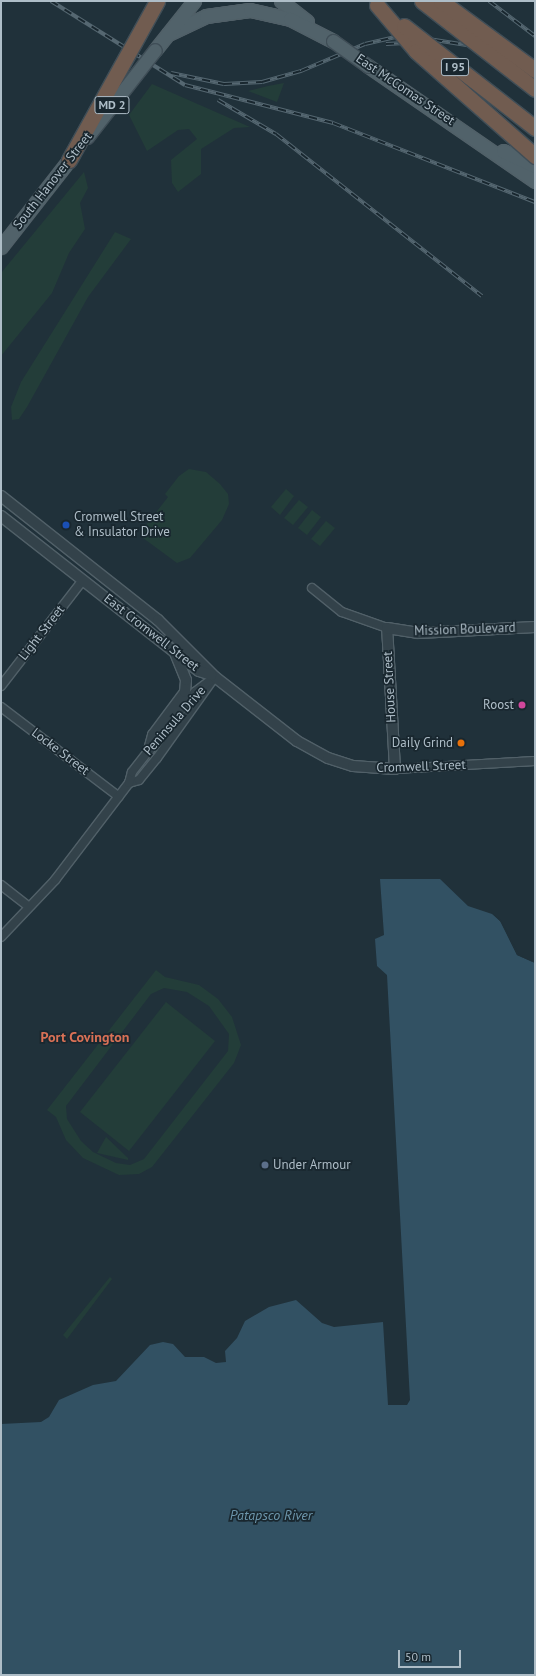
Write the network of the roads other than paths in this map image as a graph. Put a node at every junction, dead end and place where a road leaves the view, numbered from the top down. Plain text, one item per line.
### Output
1 (156, 1) edge
2 (194, 1) edge
3 (256, 1) edge
4 (281, 1) edge
5 (422, 1) edge
6 (441, 1) edge
7 (240, 10) junction
8 (168, 34) junction
9 (333, 41) junction
10 (535, 70) edge
11 (535, 89) edge
12 (535, 128) edge
13 (477, 138) junction
14 (535, 156) edge
15 (69, 160) junction
16 (535, 166) edge
17 (535, 181) edge
18 (1, 247) edge
19 (1, 496) edge
20 (1, 516) edge
21 (83, 580) junction
22 (312, 588) dead end
23 (535, 627) edge
24 (387, 628) junction
25 (175, 653) junction
26 (214, 677) junction
27 (1, 686) edge
28 (1, 707) edge
29 (148, 750) junction
30 (535, 761) edge
31 (395, 769) junction
32 (129, 783) junction
33 (119, 797) junction
34 (1, 885) edge
35 (28, 906) junction
36 (1, 937) edge

1 - 15 highway, bridge
2 - 8 main road, South Hanover Street / MD 2
3 - 7 main road
4 - 9 main road
5 - 11 highway, I 95, bridge
6 - 10 highway, bridge
7 - 8 main road
7 - 9 main road
8 - 15 main road, South Hanover Street / MD 2, bridge
9 - 13 main road, East McComas Street, bridge
12 - 14 highway, I 95, bridge
13 - 16 main road, East McComas Street
13 - 17 main road, East McComas Street
15 - 18 main road, South Hanover Street / MD 2
19 - 26 street, East Cromwell Street
20 - 21 street, East Cromwell Street
21 - 25 street, East Cromwell Street
21 - 27 street, Light Street
22 - 24 street, Mission Boulevard
23 - 24 street, Mission Boulevard
24 - 31 street, House Street
25 - 26 street, East Cromwell Street
25 - 29 street
26 - 29 street, Peninsula Drive
26 - 31 street, Cromwell Street
26 - 32 street, Peninsula Drive
28 - 33 street, Locke Street
29 - 32 street, Peninsula Drive
30 - 31 street, Cromwell Street
32 - 33 street, Peninsula Drive
33 - 35 street, Peninsula Drive
34 - 35 street
35 - 36 street, Peninsula Drive

